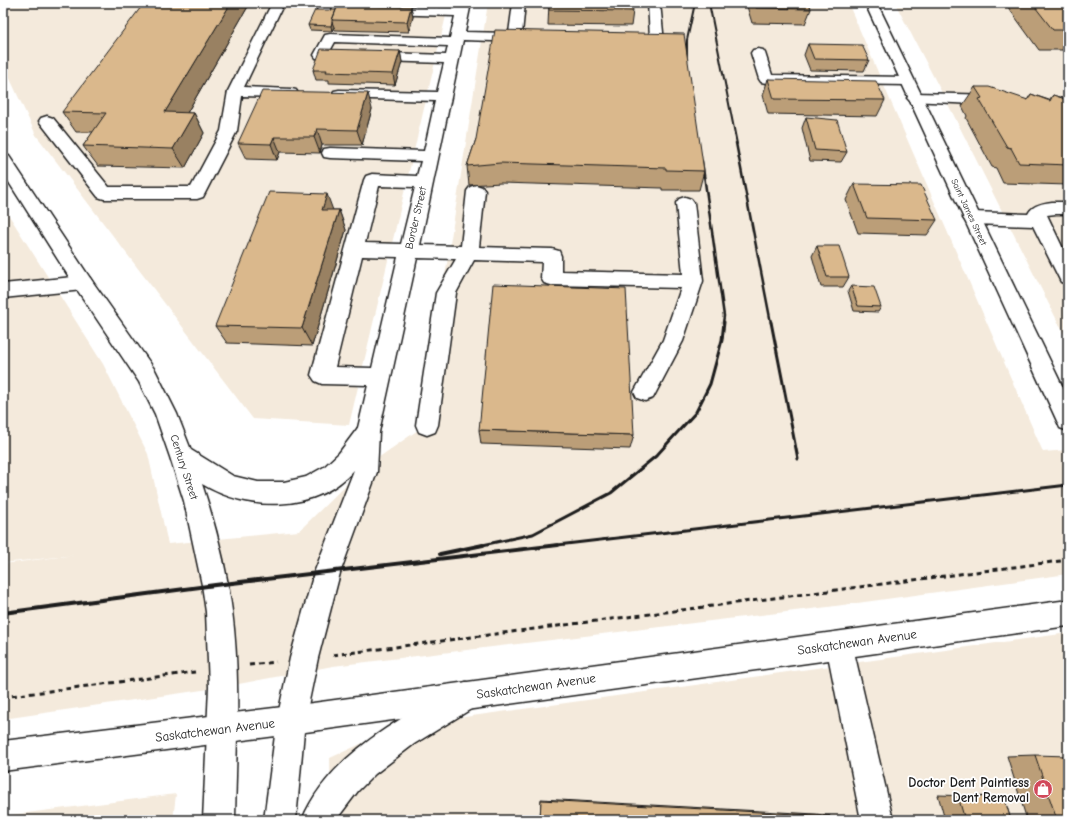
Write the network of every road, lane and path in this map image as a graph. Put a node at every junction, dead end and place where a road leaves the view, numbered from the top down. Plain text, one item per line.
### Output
1 (278, 3) edge
2 (520, 3) edge
3 (654, 3) edge
4 (870, 3) edge
5 (464, 8) edge
6 (372, 10) edge
7 (515, 38) junction
8 (539, 38) edge
9 (626, 41) edge
10 (456, 46) junction
11 (758, 53) dead end
12 (907, 81) junction
13 (235, 91) junction
14 (304, 93) edge
15 (328, 94) edge
16 (444, 98) junction
17 (915, 98) junction
18 (1012, 101) edge
19 (46, 121) dead end
20 (330, 153) dead end
21 (430, 156) junction
22 (3, 160) edge
23 (425, 182) junction
24 (476, 191) dead end
25 (685, 203) dead end
26 (1068, 208) edge
27 (972, 218) junction
28 (1039, 220) junction
29 (354, 249) junction
30 (409, 251) junction
31 (469, 253) junction
32 (1062, 253) edge
33 (1068, 276) edge
34 (693, 281) junction
35 (83, 284) junction
36 (3, 291) edge
37 (380, 377) junction
38 (645, 392) dead end
39 (1063, 401) edge
40 (1068, 421) edge
41 (427, 425) dead end
42 (368, 432) junction
43 (182, 457) junction
44 (1068, 560) edge
45 (1068, 613) edge
46 (839, 644) junction
47 (304, 658) junction
48 (223, 669) junction
49 (466, 696) junction
50 (3, 697) edge
51 (291, 720) junction
52 (223, 729) junction
53 (3, 756) edge
54 (219, 820) edge
55 (280, 820) edge
56 (318, 820) edge
57 (877, 820) edge

1 - 13 main road
2 - 7 main road
3 - 9 main road
4 - 12 main road, Saint James Street
5 - 6 main road
5 - 10 main road, Border Street
7 - 8 main road
7 - 10 main road
10 - 10 main road
10 - 16 main road, Border Street
11 - 12 main road
12 - 17 main road, Saint James Street
13 - 14 main road
13 - 19 main road
15 - 16 main road
16 - 21 main road, Border Street
17 - 18 main road
17 - 27 main road, Saint James Street
20 - 21 main road
21 - 23 main road, Border Street
22 - 35 main road, Century Street
23 - 29 main road
23 - 30 main road, Border Street
24 - 31 main road
25 - 34 main road
26 - 28 main road
27 - 28 main road
27 - 39 main road, Saint James Street
28 - 32 main road
29 - 30 main road
29 - 37 main road
30 - 31 main road
30 - 37 main road, Border Street
31 - 34 main road
31 - 41 main road
32 - 33 main road
34 - 38 main road
35 - 36 main road
35 - 43 main road, Century Street
37 - 42 main road, Border Street
39 - 40 main road, Saint James Street
42 - 43 main road
42 - 47 main road, Border Street
43 - 48 main road, Century Street
44 - 47 path
45 - 46 main road, Saskatchewan Avenue
46 - 49 main road, Saskatchewan Avenue
46 - 57 main road
47 - 48 path
47 - 51 main road, Border Street
48 - 50 path
48 - 52 main road, Century Street
49 - 51 main road, Saskatchewan Avenue
49 - 56 main road
51 - 52 main road, Saskatchewan Avenue
51 - 55 main road, Border Street
52 - 53 main road, Saskatchewan Avenue
52 - 54 main road, Century Street

